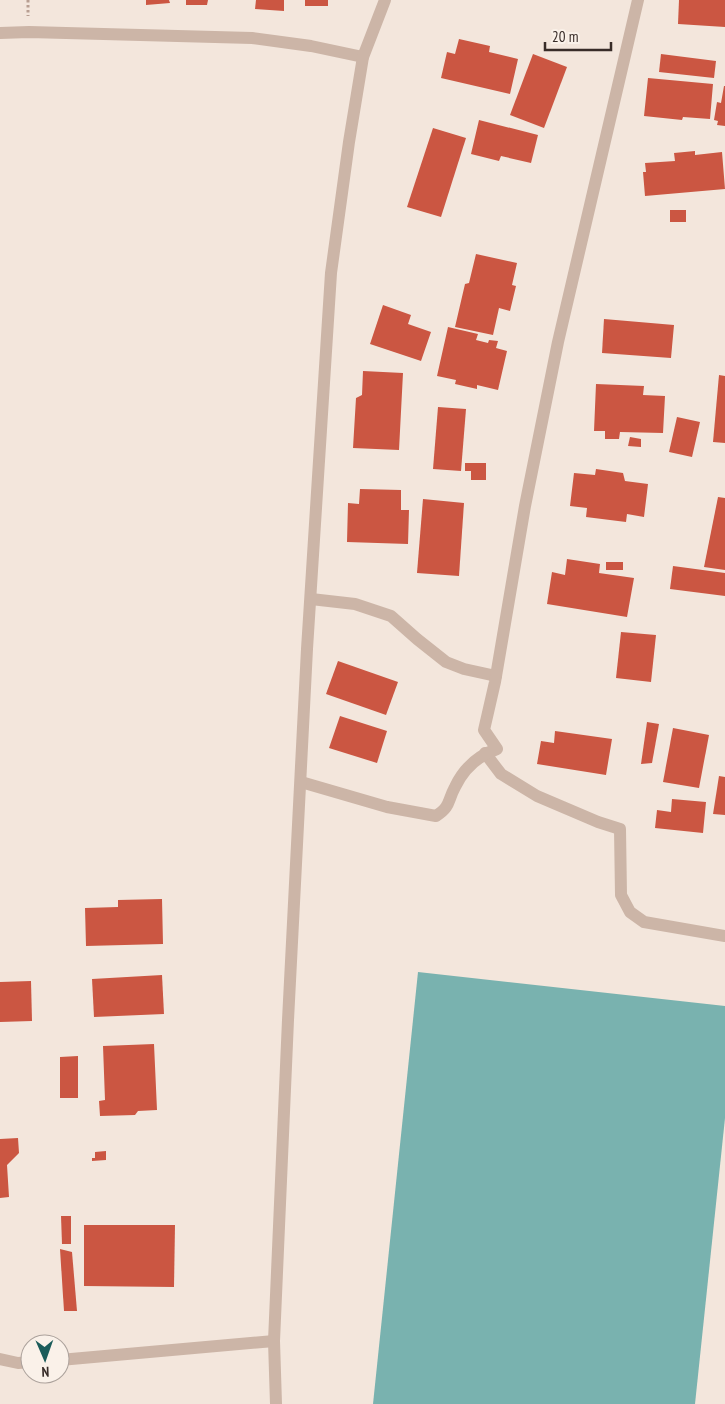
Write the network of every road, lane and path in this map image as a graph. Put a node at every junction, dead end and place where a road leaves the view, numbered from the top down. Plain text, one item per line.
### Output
1 (385, 0) edge
2 (638, 0) edge
3 (0, 33) edge
4 (364, 57) junction
5 (311, 599) junction
6 (496, 676) junction
7 (485, 753) junction
8 (301, 782) junction
9 (725, 936) edge
10 (274, 1341) junction
11 (0, 1359) edge
12 (70, 1359) edge
13 (20, 1363) edge
14 (276, 1404) edge

1 - 4 street
2 - 6 street
3 - 4 street
4 - 5 street
5 - 6 street
5 - 8 street
6 - 7 street
7 - 8 street
7 - 9 street
8 - 10 street
10 - 12 street
10 - 14 street
11 - 13 street

